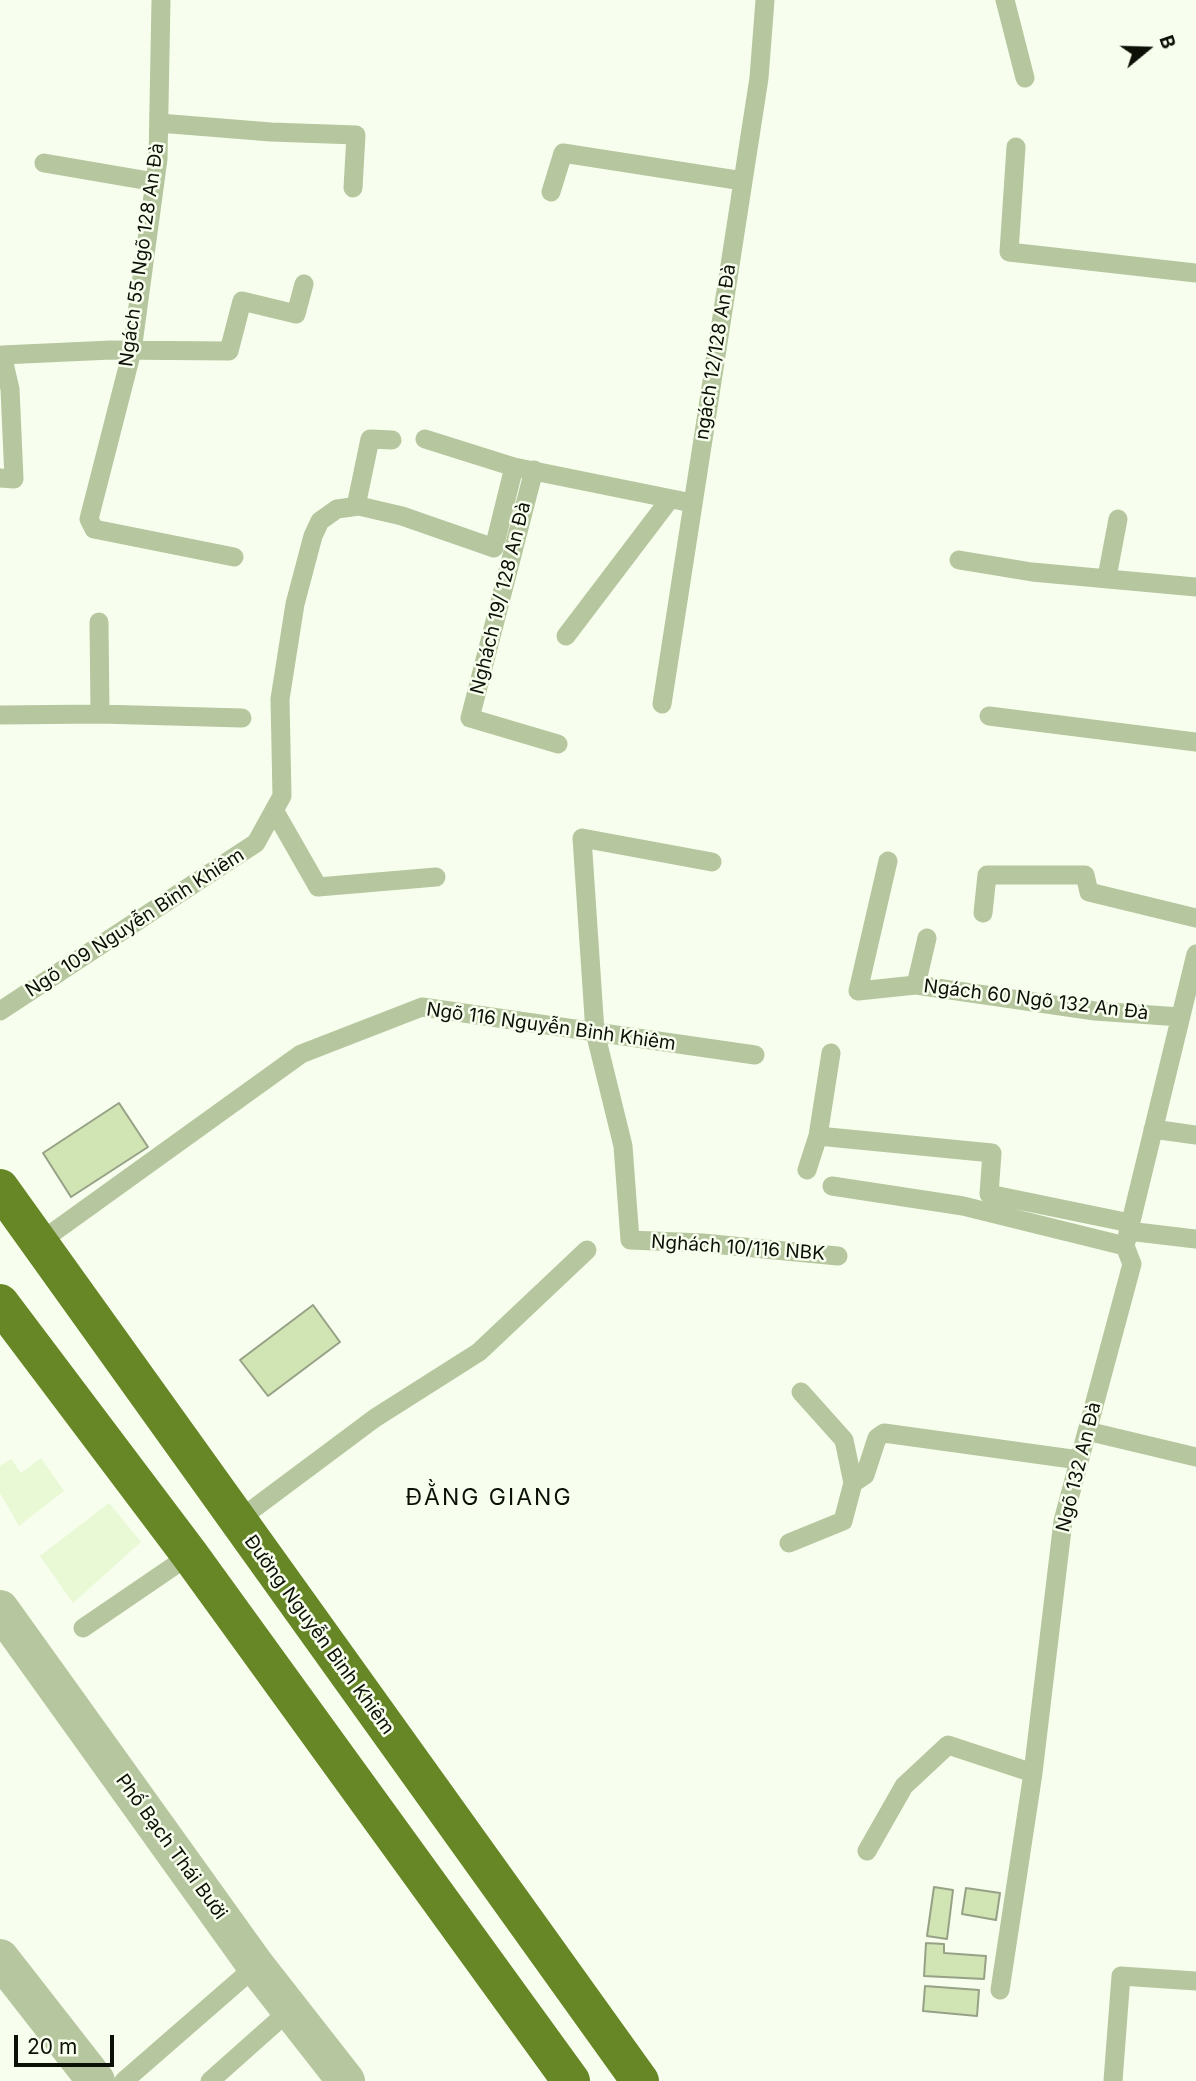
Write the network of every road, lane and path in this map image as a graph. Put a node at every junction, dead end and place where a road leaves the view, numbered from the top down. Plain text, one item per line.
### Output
1 (161, 0) edge
2 (765, 0) edge
3 (1005, 0) edge
4 (1025, 78) dead end
5 (159, 123) junction
6 (1016, 147) dead end
7 (44, 163) dead end
8 (743, 181) junction
9 (155, 182) junction
10 (353, 188) dead end
11 (551, 192) dead end
12 (1196, 273) edge
13 (304, 284) dead end
14 (132, 351) junction
15 (1, 355) edge
16 (425, 439) dead end
17 (392, 440) dead end
18 (524, 469) junction
19 (0, 478) edge
20 (670, 499) junction
21 (692, 503) junction
22 (356, 506) junction
23 (1118, 519) dead end
24 (234, 556) dead end
25 (959, 560) dead end
26 (1107, 577) junction
27 (1196, 587) edge
28 (99, 622) dead end
29 (566, 636) dead end
30 (662, 704) dead end
31 (100, 714) junction
32 (0, 715) edge
33 (989, 716) dead end
34 (243, 718) dead end
35 (1196, 742) edge
36 (558, 744) dead end
37 (274, 810) junction
38 (888, 860) dead end
39 (712, 862) dead end
40 (436, 877) dead end
41 (983, 913) dead end
42 (1196, 918) edge
43 (927, 938) dead end
44 (1196, 954) edge
45 (916, 985) junction
46 (0, 1011) edge
47 (1180, 1017) junction
48 (595, 1032) junction
49 (831, 1054) dead end
50 (755, 1055) dead end
51 (1153, 1129) junction
52 (1196, 1135) edge
53 (818, 1136) junction
54 (807, 1170) dead end
55 (832, 1185) dead end
56 (0, 1188) edge
57 (1128, 1233) junction
58 (1196, 1239) edge
59 (37, 1244) junction
60 (587, 1250) dead end
61 (838, 1256) dead end
62 (0, 1303) edge
63 (801, 1392) dead end
64 (1087, 1431) junction
65 (1196, 1457) edge
66 (1079, 1460) junction
67 (853, 1483) junction
68 (237, 1521) junction
69 (789, 1543) dead end
70 (190, 1555) junction
71 (0, 1609) edge
72 (83, 1628) dead end
73 (1033, 1773) junction
74 (867, 1851) dead end
75 (0, 1958) edge
76 (256, 1966) junction
77 (1196, 1981) edge
78 (1000, 1990) dead end
79 (291, 2009) junction
80 (96, 2081) edge
81 (124, 2081) edge
82 (210, 2081) edge
83 (346, 2081) edge
84 (571, 2081) edge
85 (640, 2081) edge
86 (1113, 2081) edge

1 - 5 lane, Ngách 55 Ngõ 128 An Đà
2 - 8 lane, ngách 12/128 An Đà
3 - 4 lane
5 - 9 lane, Ngách 55 Ngõ 128 An Đà
5 - 10 lane
6 - 12 lane
7 - 9 lane
8 - 11 lane
8 - 21 lane, ngách 12/128 An Đà
9 - 14 lane, Ngách 55 Ngõ 128 An Đà
13 - 14 lane
14 - 15 lane
14 - 24 lane, Ngách 55 Ngõ 128 An Đà
15 - 19 lane
16 - 18 lane
17 - 22 lane
18 - 20 lane
18 - 22 lane
18 - 36 lane, Nghách 19/ 128 An Đà
20 - 21 lane
20 - 29 lane
21 - 30 lane, ngách 12/128 An Đà
22 - 37 lane, Ngõ 109 Nguyễn Bỉnh Khiêm
23 - 26 lane
25 - 26 lane
26 - 27 lane
28 - 31 lane
31 - 32 lane
31 - 34 lane
33 - 35 lane
37 - 40 lane
37 - 46 lane, Ngõ 109 Nguyễn Bỉnh Khiêm
38 - 45 lane, Ngách 60 Ngõ 132 An Đà
39 - 48 lane, Nghách 10/116 NBK
41 - 42 lane
43 - 45 lane
44 - 47 lane, Ngõ 132 An Đà
45 - 47 lane, Ngách 60 Ngõ 132 An Đà
47 - 51 lane, Ngõ 132 An Đà
48 - 50 lane, Ngõ 116 Nguyễn Bỉnh Khiêm
48 - 59 lane, Ngõ 116 Nguyễn Bỉnh Khiêm
48 - 61 lane, Nghách 10/116 NBK
49 - 53 lane
51 - 52 lane
51 - 57 lane, Ngõ 132 An Đà
53 - 54 lane
53 - 57 lane
55 - 57 lane
56 - 59 highway, Đường Nguyễn Bỉnh Khiêm
57 - 58 lane
57 - 64 lane, Ngõ 132 An Đà
59 - 68 highway, Đường Nguyễn Bỉnh Khiêm
60 - 68 lane
62 - 70 highway
63 - 67 lane
64 - 65 lane
64 - 66 lane, Ngõ 132 An Đà
66 - 67 lane
66 - 73 lane, Ngõ 132 An Đà
67 - 69 lane
68 - 85 highway, Đường Nguyễn Bỉnh Khiêm
70 - 72 lane
70 - 84 highway
71 - 76 street, Phố Bạch Thái Bưởi
73 - 74 lane
73 - 78 lane, Ngõ 132 An Đà
75 - 80 street
76 - 79 street, Phố Bạch Thái Bưởi
76 - 81 lane
77 - 86 lane
79 - 82 lane
79 - 83 street, Phố Bạch Thái Bưởi

